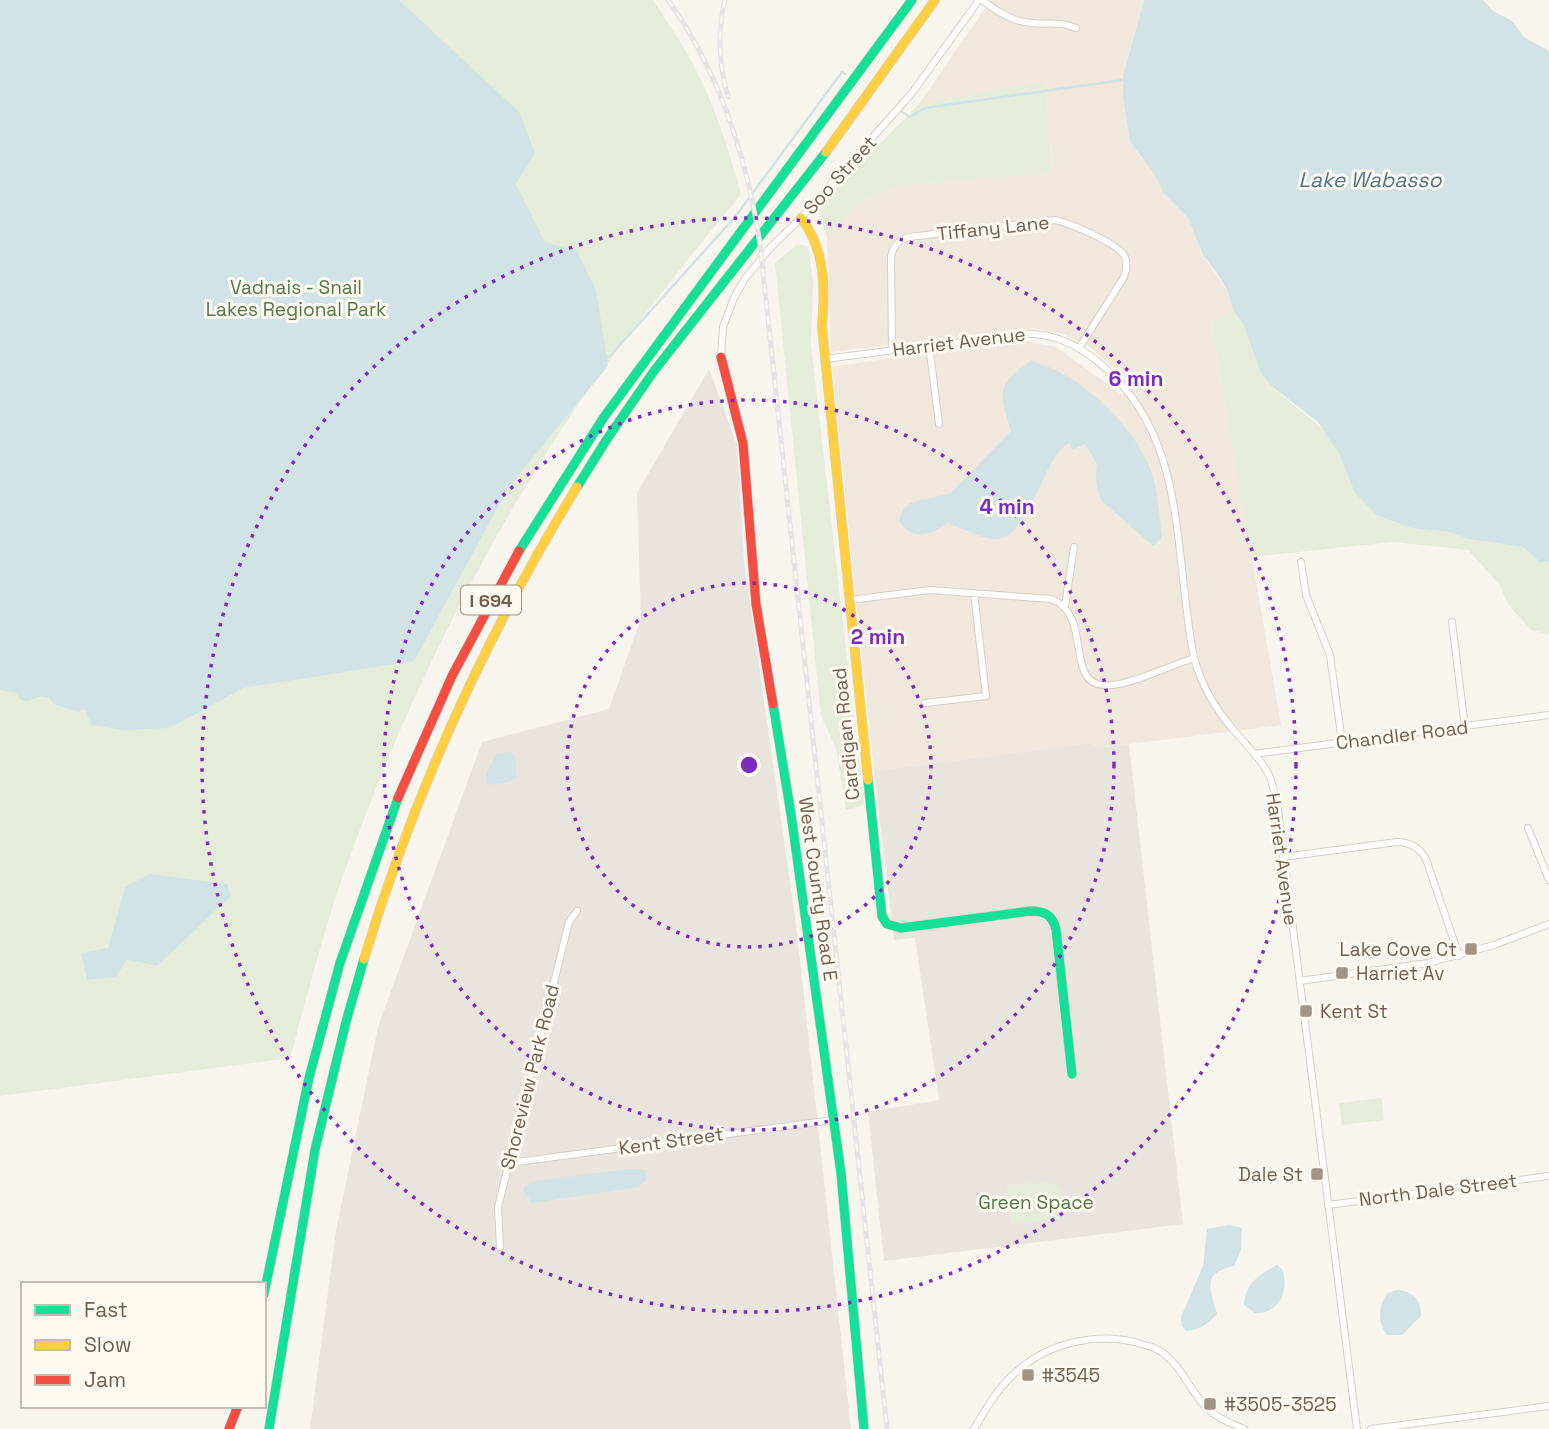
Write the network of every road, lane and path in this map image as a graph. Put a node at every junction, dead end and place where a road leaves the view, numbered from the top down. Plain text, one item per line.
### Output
1 (912, 0) edge
2 (935, 0) edge
3 (981, 0) edge
4 (1076, 28) dead end
5 (801, 218) junction
6 (929, 345) junction
7 (1079, 348) junction
8 (892, 350) junction
9 (721, 357) joint
10 (825, 359) junction
11 (939, 424) dead end
12 (1074, 547) dead end
13 (1301, 562) dead end
14 (974, 593) junction
15 (850, 600) junction
16 (1065, 606) junction
17 (1452, 622) dead end
18 (1194, 658) junction
19 (925, 703) dead end
20 (1549, 715) edge
21 (1465, 727) junction
22 (1342, 742) junction
23 (1254, 754) junction
24 (1528, 828) dead end
25 (1283, 857) junction
26 (1549, 880) edge
27 (577, 911) dead end
28 (1549, 924) edge
29 (1458, 956) junction
30 (1300, 981) junction
31 (1072, 1074) dead end
32 (833, 1120) junction
33 (509, 1163) junction
34 (1549, 1176) edge
35 (1328, 1205) junction
36 (500, 1247) dead end
37 (266, 1284) edge
38 (283, 1354) junction
39 (1549, 1406) edge
40 (239, 1408) edge
41 (240, 1408) edge
42 (229, 1429) edge
43 (238, 1429) edge
44 (269, 1429) edge
45 (277, 1429) edge
46 (864, 1429) edge
47 (974, 1429) edge
48 (1244, 1429) edge
49 (1357, 1429) edge
50 (1371, 1429) edge

1 - 37 main road, I 694
2 - 38 main road, I 694
3 - 4 street
3 - 5 street, Soo Street
5 - 9 street, Soo Street
5 - 10 main road, Cardigan Road
6 - 7 street, Harriet Avenue
6 - 8 street, Harriet Avenue
6 - 11 street
7 - 8 street, Tiffany Lane
7 - 18 street, Harriet Avenue
8 - 10 street, Harriet Avenue
9 - 32 main road, West County Road E
10 - 15 main road, Cardigan Road
12 - 16 street
13 - 22 street
14 - 15 street
14 - 16 street
14 - 19 street
15 - 31 main road, Cardigan Road
16 - 18 street
17 - 21 street
18 - 23 street, Harriet Avenue
20 - 21 street, Chandler Road
21 - 22 street, Chandler Road
22 - 23 street, Chandler Road
23 - 25 street, Harriet Avenue
24 - 26 street
25 - 29 street
25 - 30 street, Harriet Avenue
27 - 33 street, Shoreview Park Road
28 - 29 street
29 - 30 street
30 - 35 street, Harriet Avenue
32 - 33 street, Kent Street
32 - 46 main road, West County Road E
33 - 36 street, Shoreview Park Road
34 - 35 street, North Dale Street
35 - 49 street, Harriet Avenue
38 - 44 main road, I 694
38 - 45 main road
39 - 50 street
40 - 42 main road
41 - 43 main road
47 - 48 street

